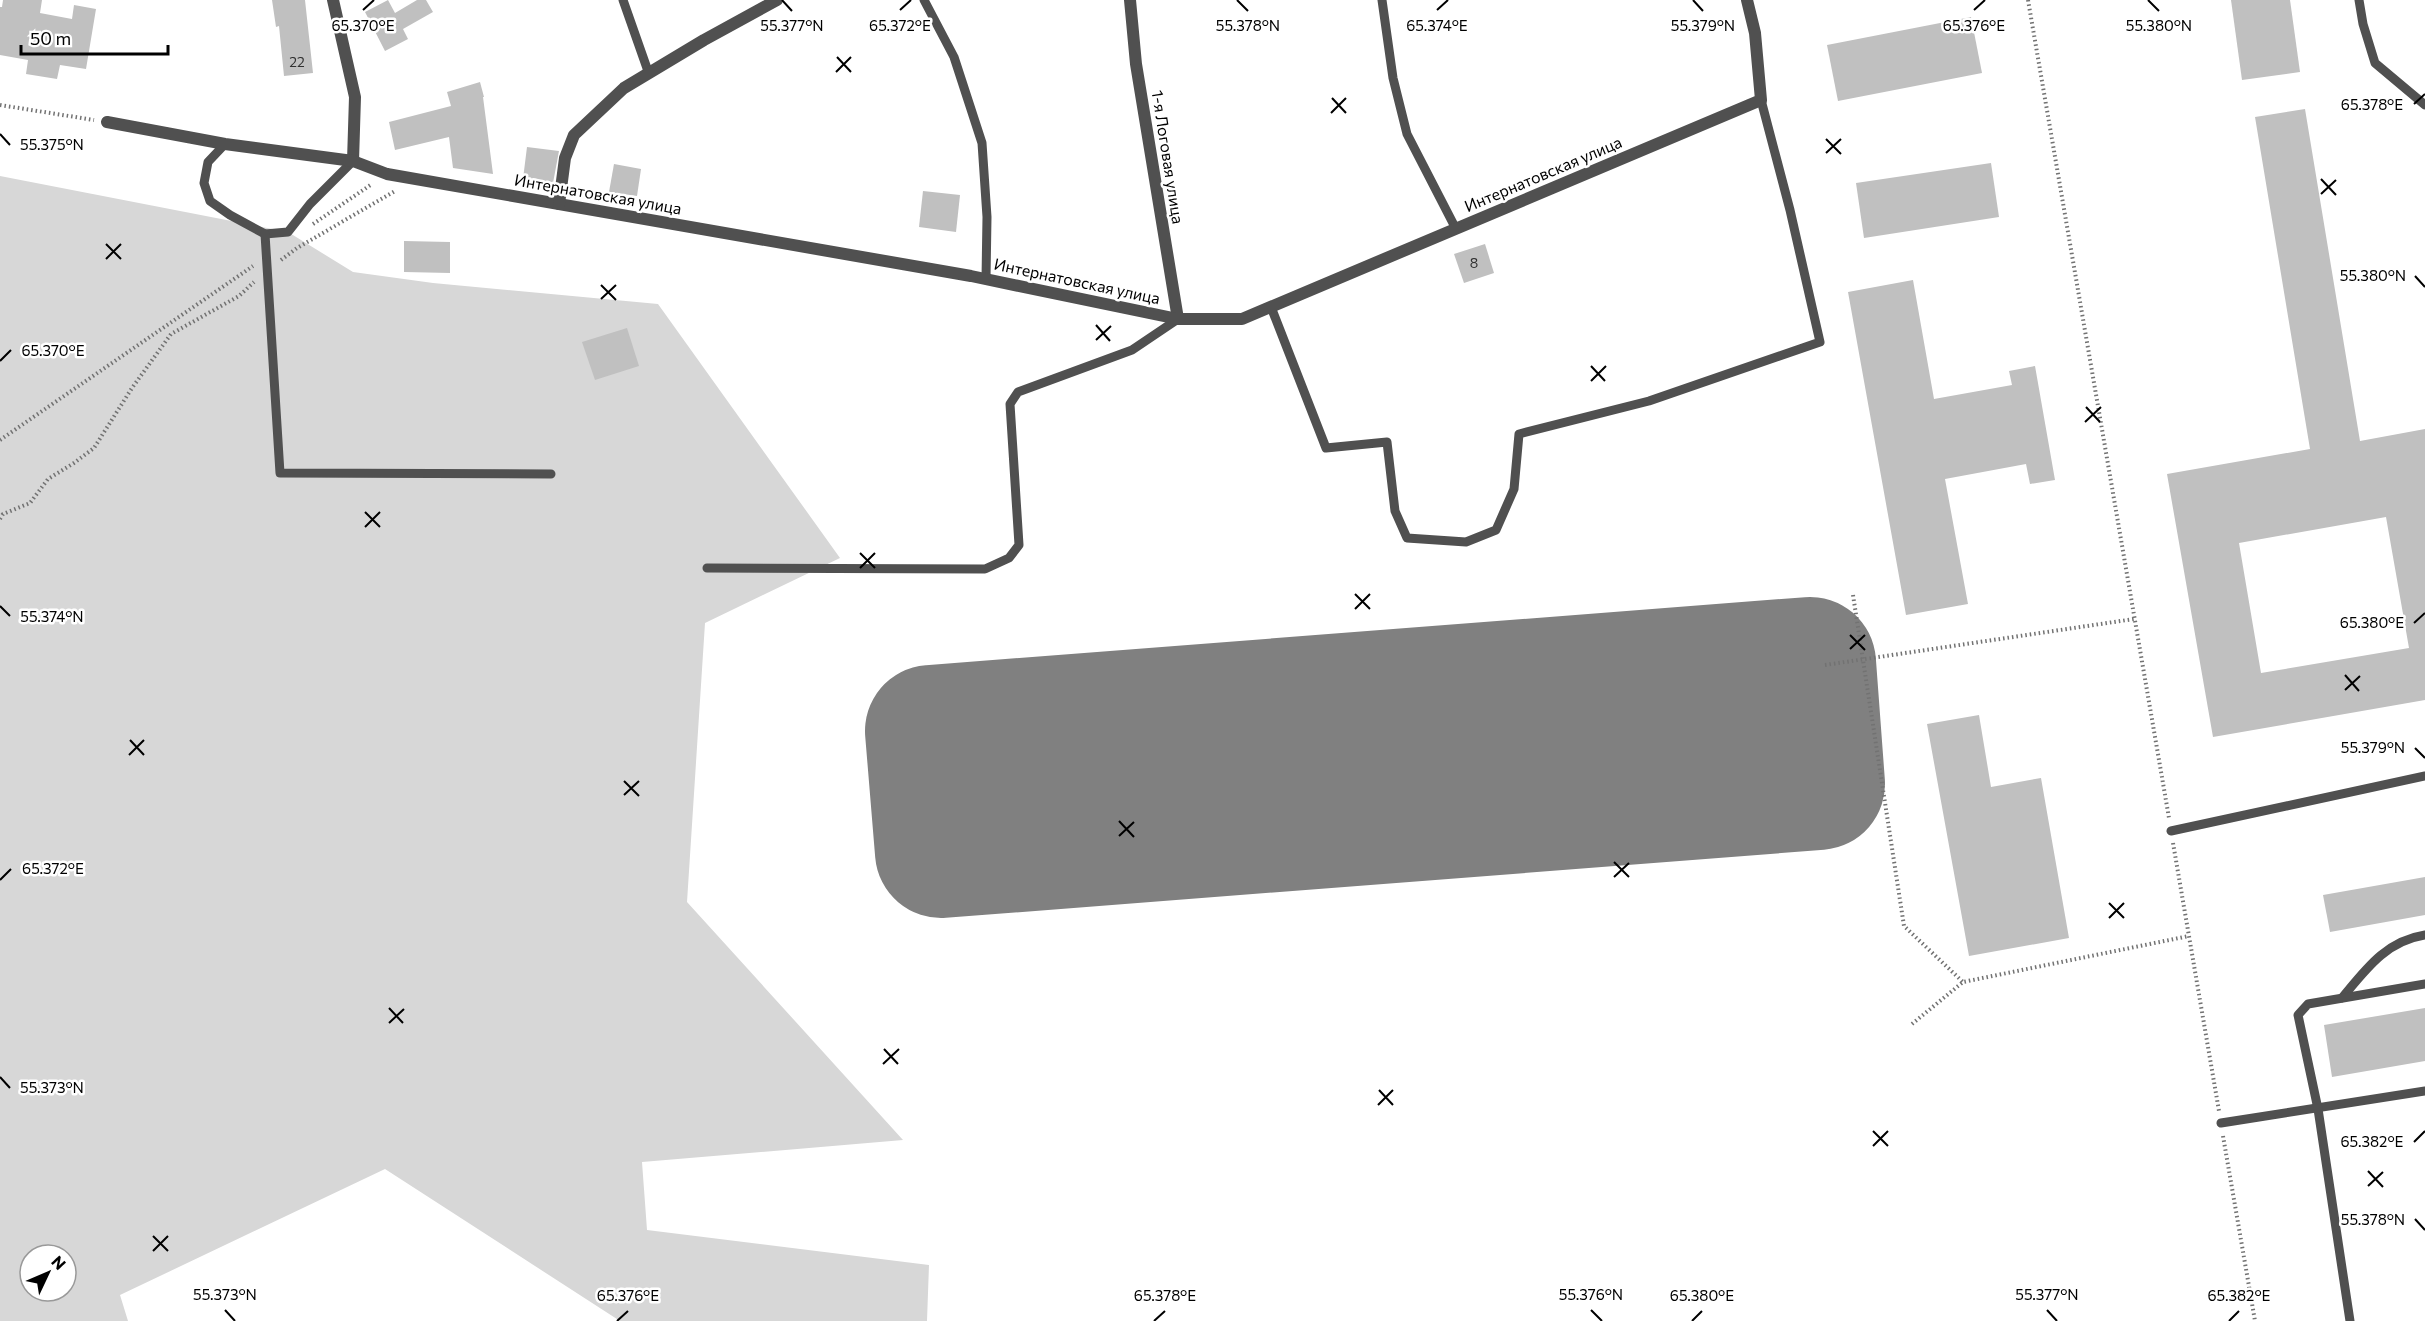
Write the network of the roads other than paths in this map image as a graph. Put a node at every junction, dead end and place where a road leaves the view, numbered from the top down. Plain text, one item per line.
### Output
1 (333, 0) edge
2 (623, 0) edge
3 (777, 0) edge
4 (924, 0) edge
5 (1130, 0) edge
6 (1382, 0) edge
7 (1747, 0) edge
8 (2359, 0) edge
9 (649, 74) junction
10 (1761, 100) junction
11 (2425, 105) edge
12 (107, 122) road end
13 (225, 144) junction
14 (353, 161) junction
15 (559, 204) junction
16 (1456, 229) junction
17 (266, 234) junction
18 (986, 279) junction
19 (1271, 307) junction
20 (1178, 319) junction
21 (551, 474) dead end
22 (707, 568) dead end
23 (2425, 776) edge
24 (2171, 831) road end
25 (2425, 935) edge
26 (2425, 984) edge
27 (2342, 998) junction
28 (2425, 1091) edge
29 (2318, 1109) junction
30 (2221, 1123) road end
31 (2350, 1321) edge

1 - 14 street
2 - 9 lane
3 - 9 street
4 - 18 lane
5 - 20 street, 1-я Логовая улица
6 - 16 lane
7 - 10 street
8 - 11 lane
9 - 15 street
10 - 16 street, Интернатовская улица
10 - 19 lane
12 - 13 street, Интернатовская улица
13 - 14 street, Интернатовская улица
13 - 17 lane
14 - 15 street, Интернатовская улица
14 - 17 lane
15 - 18 street, Интернатовская улица
16 - 19 street, Интернатовская улица
17 - 21 lane
18 - 20 street, Интернатовская улица
19 - 20 street, Интернатовская улица
20 - 22 lane
23 - 24 lane
25 - 27 lane
26 - 27 lane
27 - 29 lane
28 - 29 lane
29 - 30 lane
29 - 31 lane

